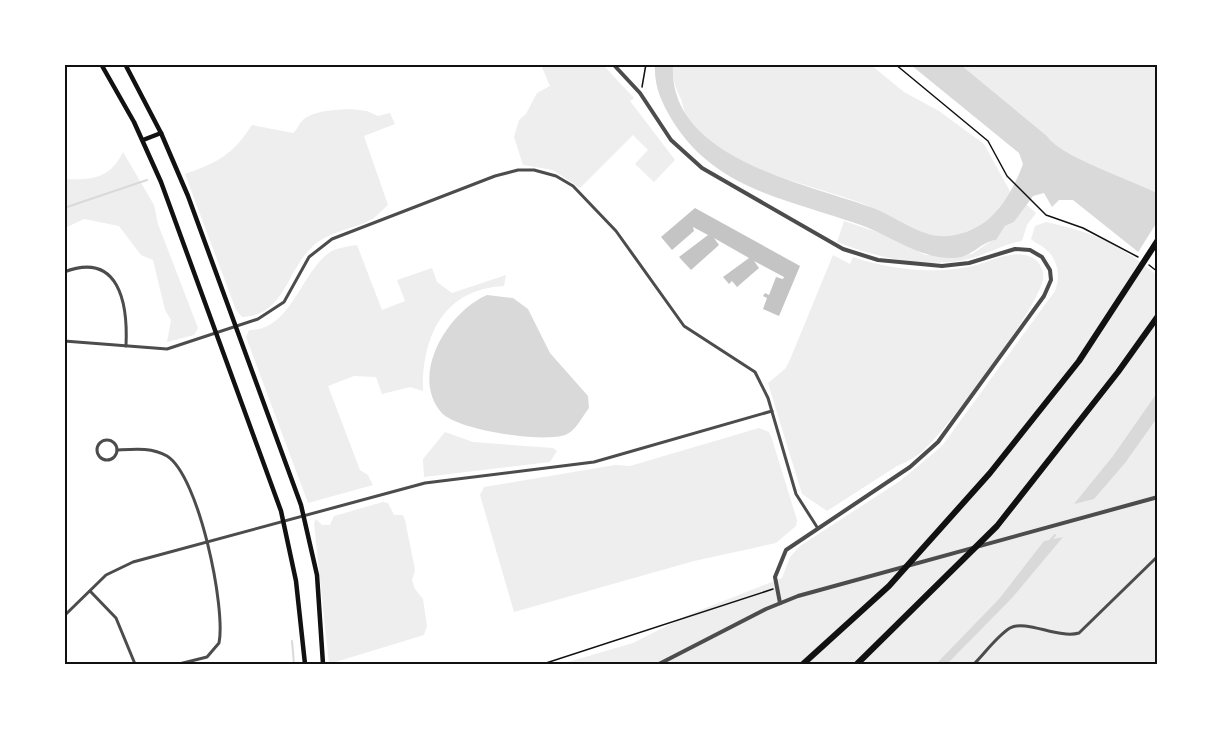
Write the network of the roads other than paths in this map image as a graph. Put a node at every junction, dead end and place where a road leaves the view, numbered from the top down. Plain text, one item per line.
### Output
1 (101, 64) edge
2 (125, 64) edge
3 (613, 64) edge
4 (161, 133) junction
5 (142, 140) junction
6 (1158, 240) edge
7 (64, 272) edge
8 (1158, 316) edge
9 (236, 327) junction
10 (217, 334) junction
11 (64, 341) edge
12 (126, 346) junction
13 (772, 411) junction
14 (117, 450) junction
15 (1158, 497) edge
16 (304, 516) junction
17 (284, 521) junction
18 (817, 527) junction
19 (209, 542) junction
20 (1158, 556) edge
21 (90, 590) junction
22 (780, 603) junction
23 (64, 616) edge
24 (135, 664) edge
25 (179, 664) edge
26 (305, 664) edge
27 (323, 664) edge
28 (659, 664) edge
29 (804, 664) edge
30 (857, 664) edge
31 (974, 664) edge

1 - 5 main road
2 - 4 main road
3 - 18 street
4 - 5 main road
4 - 9 main road
5 - 10 main road
6 - 29 highway
7 - 12 street
8 - 30 highway
9 - 10 street
9 - 13 street
9 - 16 main road
10 - 12 street
10 - 17 main road
11 - 12 street
13 - 16 street
13 - 18 street
14 - 14 street
14 - 19 street
15 - 22 street
16 - 17 street
16 - 27 main road
17 - 19 street
17 - 26 main road
18 - 22 street
19 - 21 street
19 - 25 street
20 - 31 street
21 - 23 street
21 - 24 street
22 - 28 street

